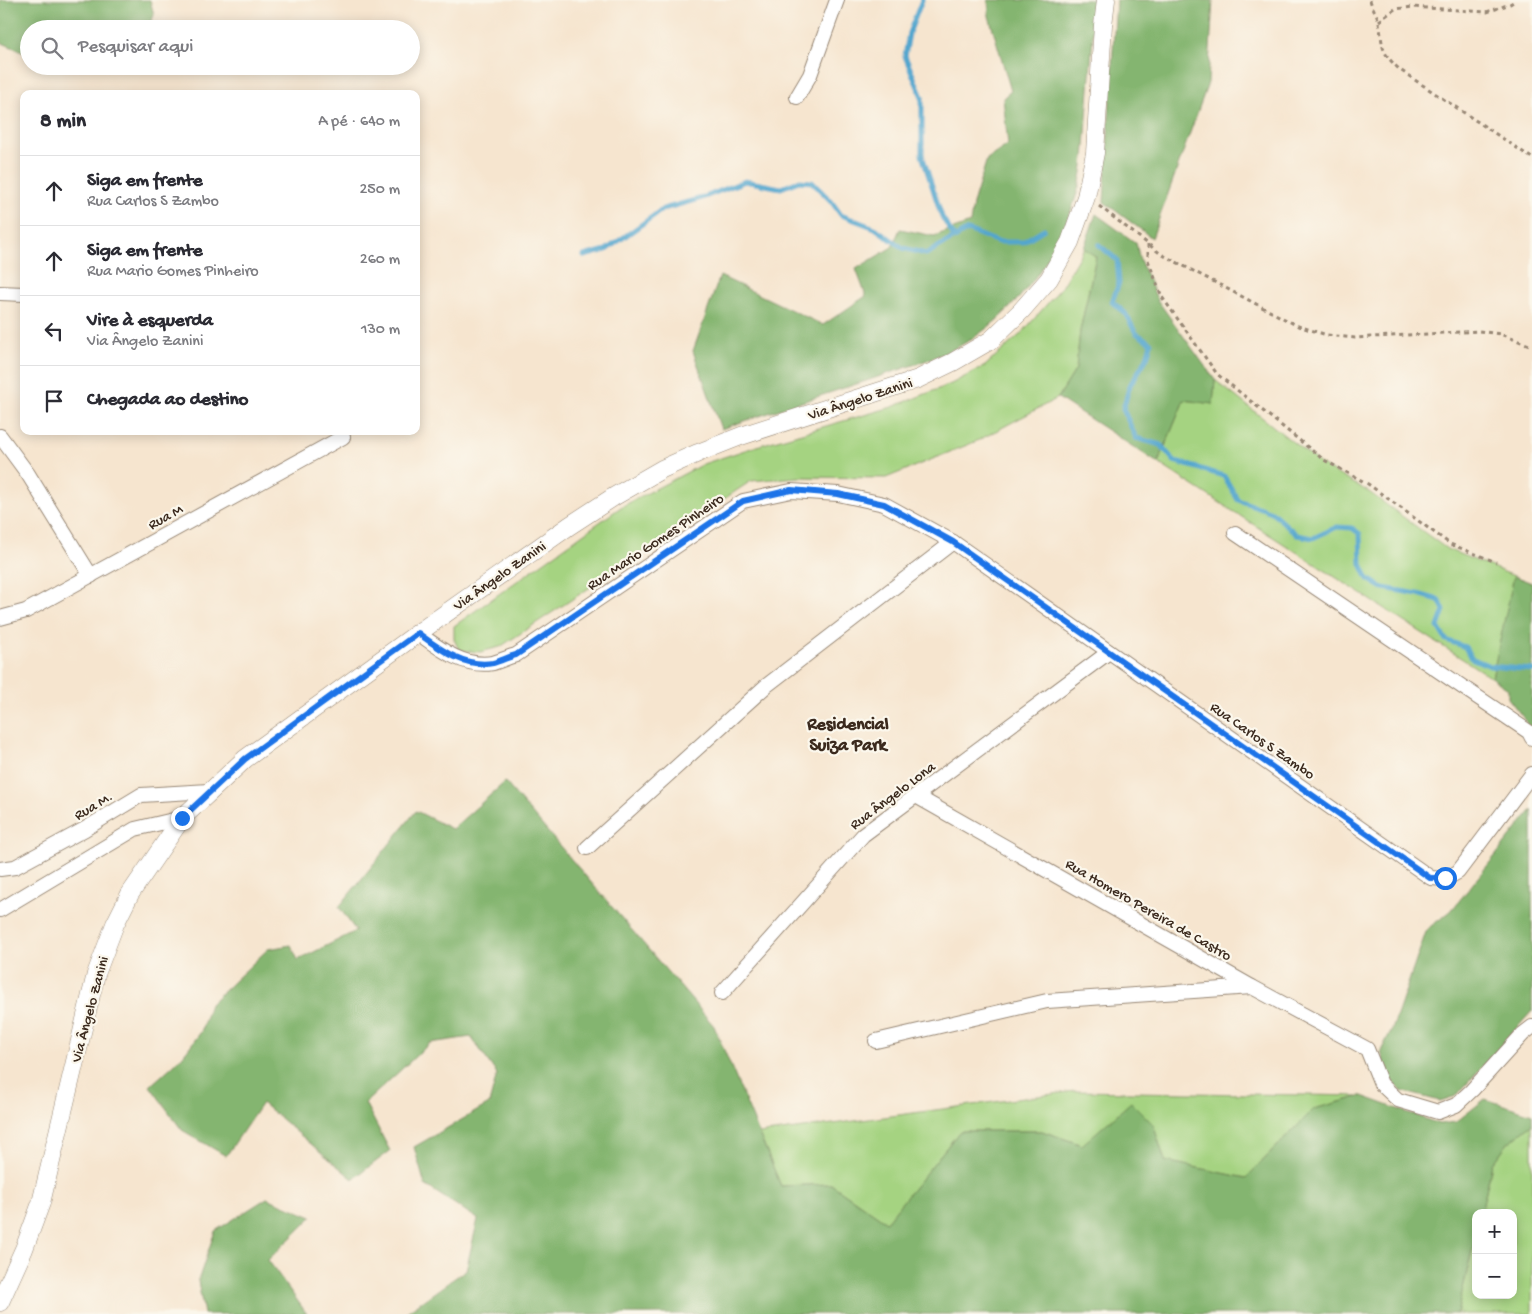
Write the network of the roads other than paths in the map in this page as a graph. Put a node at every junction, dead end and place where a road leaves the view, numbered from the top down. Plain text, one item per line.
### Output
1 (837, 0) edge
2 (1106, 0) edge
3 (797, 97) dead end
4 (0, 293) edge
5 (20, 294) edge
6 (0, 436) edge
7 (343, 437) dead end
8 (1235, 534) dead end
9 (953, 542) junction
10 (91, 576) junction
11 (0, 618) edge
12 (418, 633) junction
13 (1109, 652) junction
14 (1532, 738) edge
15 (1532, 774) edge
16 (209, 791) junction
17 (916, 796) junction
18 (182, 818) junction
19 (587, 848) dead end
20 (0, 869) edge
21 (0, 910) edge
22 (1252, 987) junction
23 (722, 993) dead end
24 (1532, 1027) edge
25 (876, 1041) dead end
26 (0, 1302) edge

1 - 3 street
2 - 12 street, Via Ângelo Zanini
4 - 5 street
6 - 10 street
7 - 10 street, Rua M
8 - 14 street
9 - 12 street, Rua Mario Gomes Pinheiro
9 - 13 street, Rua Carlos S Zambo
9 - 19 street
10 - 11 street, Rua M
12 - 16 street, Via Ângelo Zanini
13 - 15 street, Rua Carlos S Zambo
13 - 17 street, Rua Ângelo Lona
16 - 18 street, Via Ângelo Zanini
16 - 20 street, Rua M.
17 - 22 street, Rua Homero Pereira de Castro
17 - 23 street, Rua Ângelo Lona
18 - 21 street
18 - 26 street, Via Ângelo Zanini
22 - 24 street, Rua Homero Pereira de Castro
22 - 25 street

